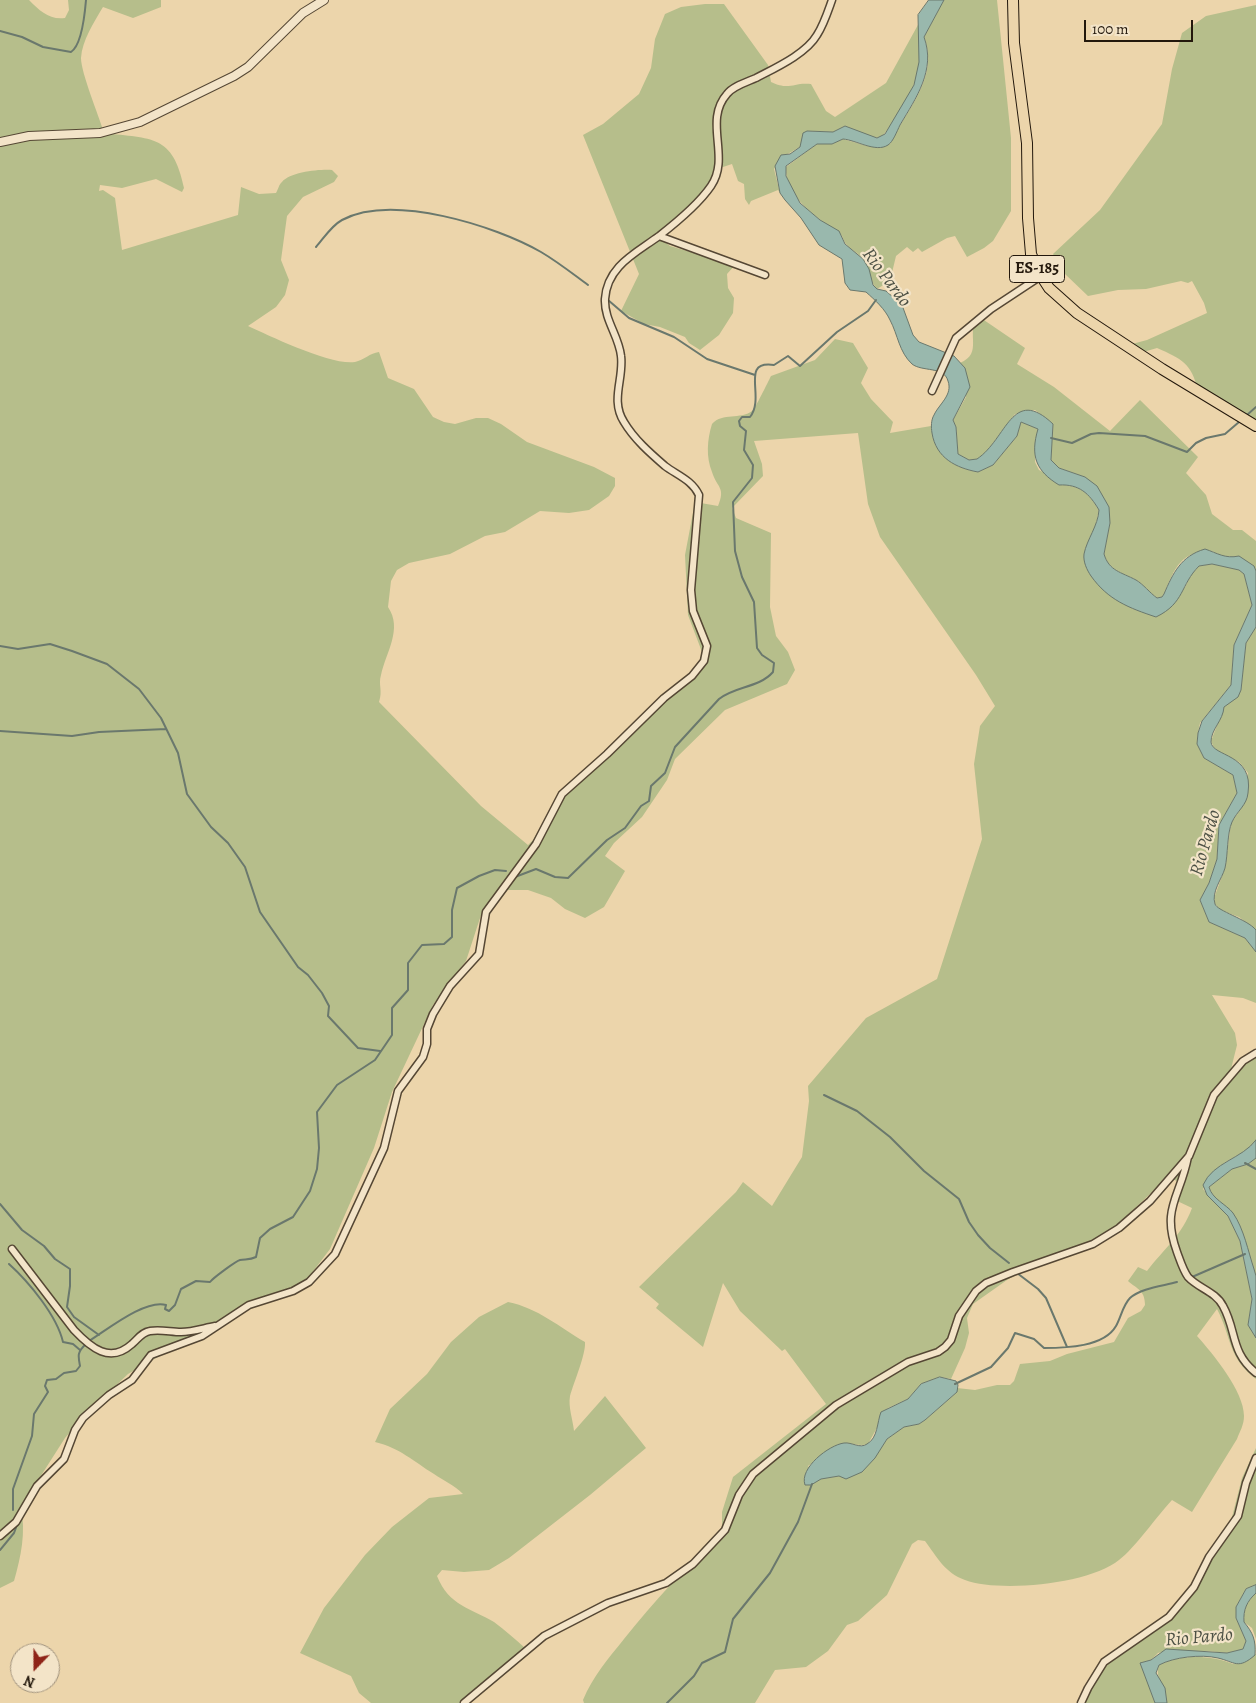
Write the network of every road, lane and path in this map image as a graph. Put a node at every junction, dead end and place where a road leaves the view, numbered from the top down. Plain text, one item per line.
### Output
1 (324, 0) edge
2 (832, 0) edge
3 (1013, 0) edge
4 (0, 142) edge
5 (659, 236) junction
6 (765, 275) dead end
7 (1041, 276) junction
8 (932, 391) dead end
9 (1256, 426) edge
10 (1256, 1053) edge
11 (1189, 1156) junction
12 (12, 1248) dead end
13 (221, 1325) junction
14 (1256, 1373) edge
15 (1256, 1458) edge
16 (0, 1536) edge
17 (464, 1703) edge
18 (1081, 1703) edge

1 - 4 street
2 - 5 street
3 - 7 main road, ES-185
5 - 6 street
5 - 13 street
7 - 8 street
7 - 9 main road, ES-185
10 - 11 street
11 - 14 street
11 - 17 street
12 - 13 street
13 - 16 street
15 - 18 street

